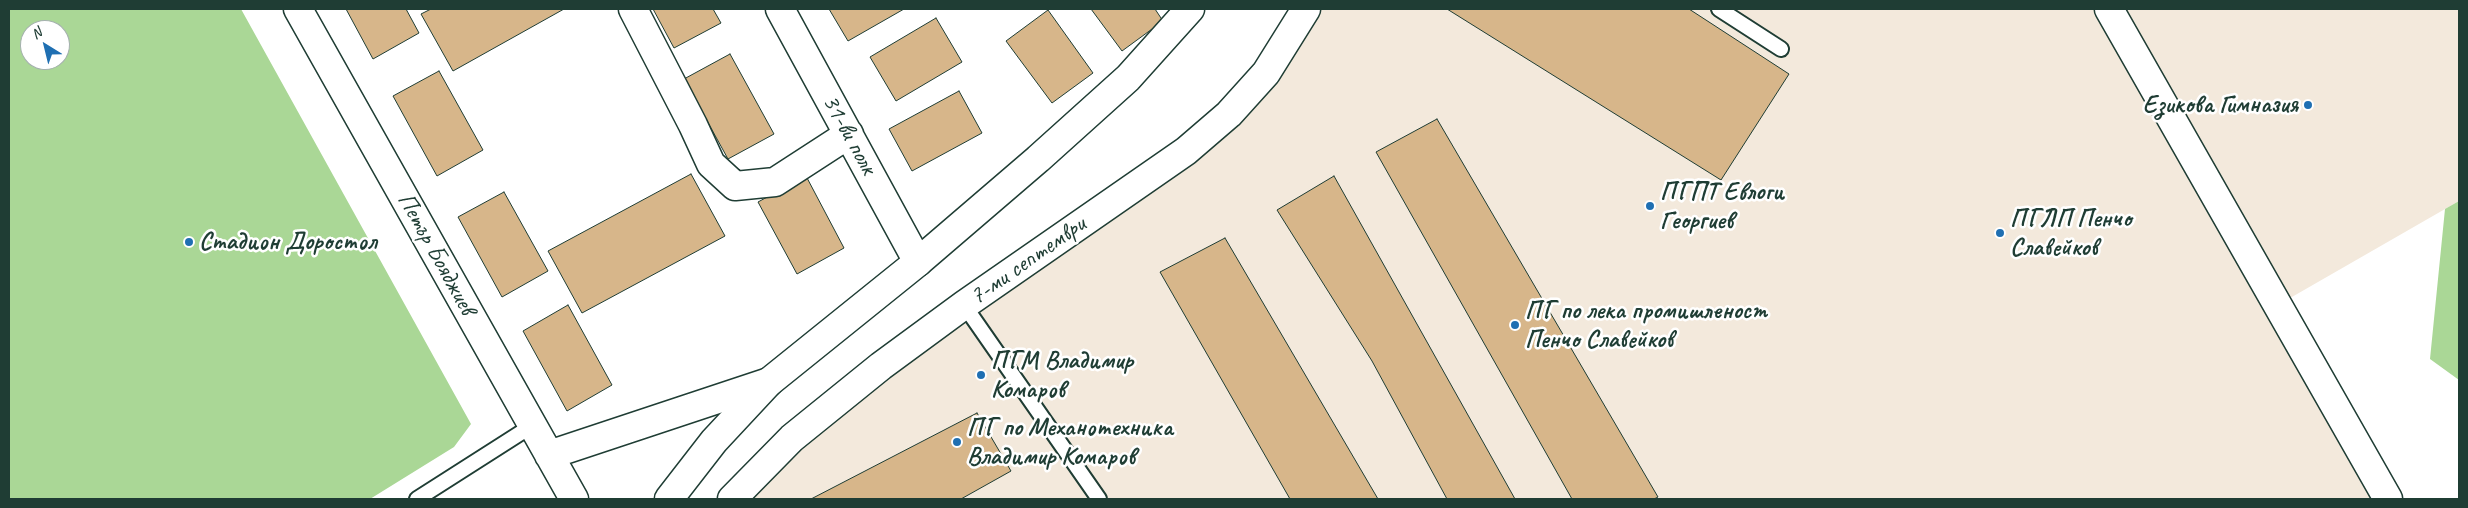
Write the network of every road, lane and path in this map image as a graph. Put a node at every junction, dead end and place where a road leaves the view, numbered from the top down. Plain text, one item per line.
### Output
1 (298, 9) edge
2 (633, 9) edge
3 (780, 9) edge
4 (1306, 9) edge
5 (1719, 9) edge
6 (2109, 9) edge
7 (1184, 12) edge
8 (1781, 49) dead end
9 (849, 134) junction
10 (918, 262) junction
11 (964, 305) junction
12 (769, 382) junction
13 (533, 425) junction
14 (549, 455) junction
15 (416, 499) edge
16 (574, 499) edge
17 (669, 499) edge
18 (732, 499) edge
19 (1099, 499) edge
20 (2388, 499) edge

1 - 13 street, Петър Бояджиев
2 - 9 street
3 - 9 street, 31-ви полк
4 - 11 street, 7-ми септември
5 - 8 lane
6 - 20 street
7 - 10 street
9 - 10 street, 31-ви полк
10 - 12 street
11 - 18 street, 7-ми септември
11 - 19 lane
12 - 14 street
12 - 17 street
13 - 14 street, Петър Бояджиев
13 - 15 lane
14 - 16 street, Петър Бояджиев

